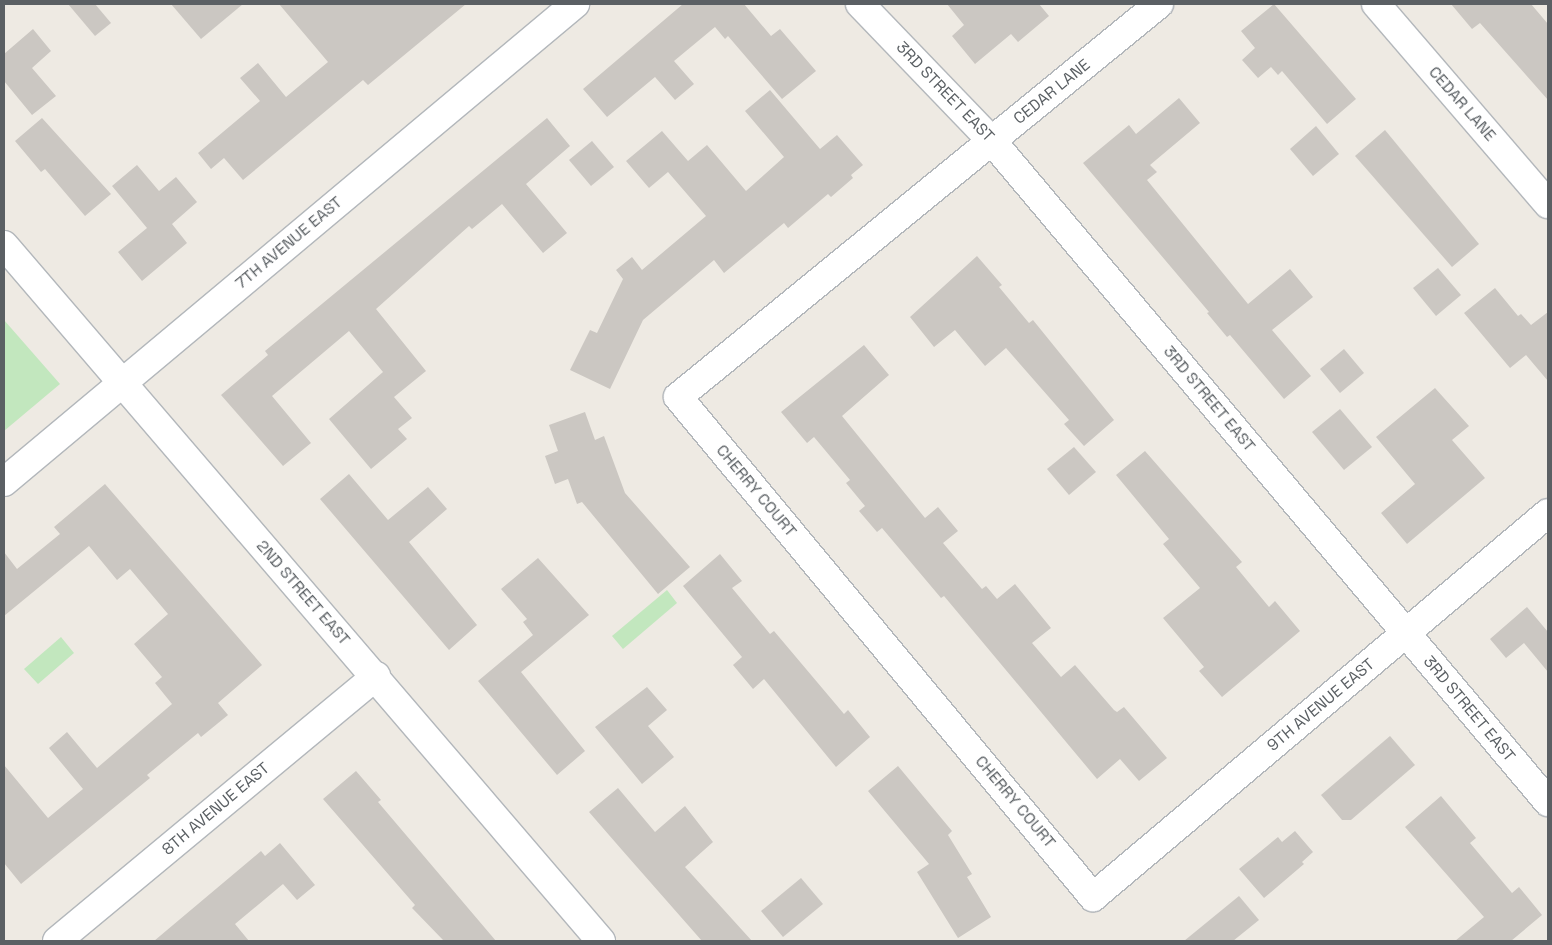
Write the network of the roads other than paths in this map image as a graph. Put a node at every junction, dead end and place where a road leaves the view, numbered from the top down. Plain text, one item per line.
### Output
1 (575, 4) edge
2 (860, 4) edge
3 (1159, 4) edge
4 (1376, 4) edge
5 (992, 141) junction
6 (1548, 204) edge
7 (4, 245) edge
8 (122, 383) junction
9 (4, 482) edge
10 (1548, 513) edge
11 (1405, 634) junction
12 (376, 676) junction
13 (1548, 802) edge
14 (1093, 897) joint
15 (57, 941) edge
16 (601, 941) edge

1 - 8 street, 7TH AVENUE EAST
2 - 5 street, 3RD STREET EAST
3 - 5 street, CEDAR LANE
4 - 6 street, CEDAR LANE
5 - 11 street, 3RD STREET EAST
5 - 14 street, CHERRY COURT
7 - 8 street, 2ND STREET EAST
8 - 9 street, 7TH AVENUE EAST
8 - 12 street, 2ND STREET EAST
10 - 11 street, 9TH AVENUE EAST
11 - 13 street, 3RD STREET EAST
11 - 14 street, 9TH AVENUE EAST
12 - 15 street, 8TH AVENUE EAST
12 - 16 street, 2ND STREET EAST

